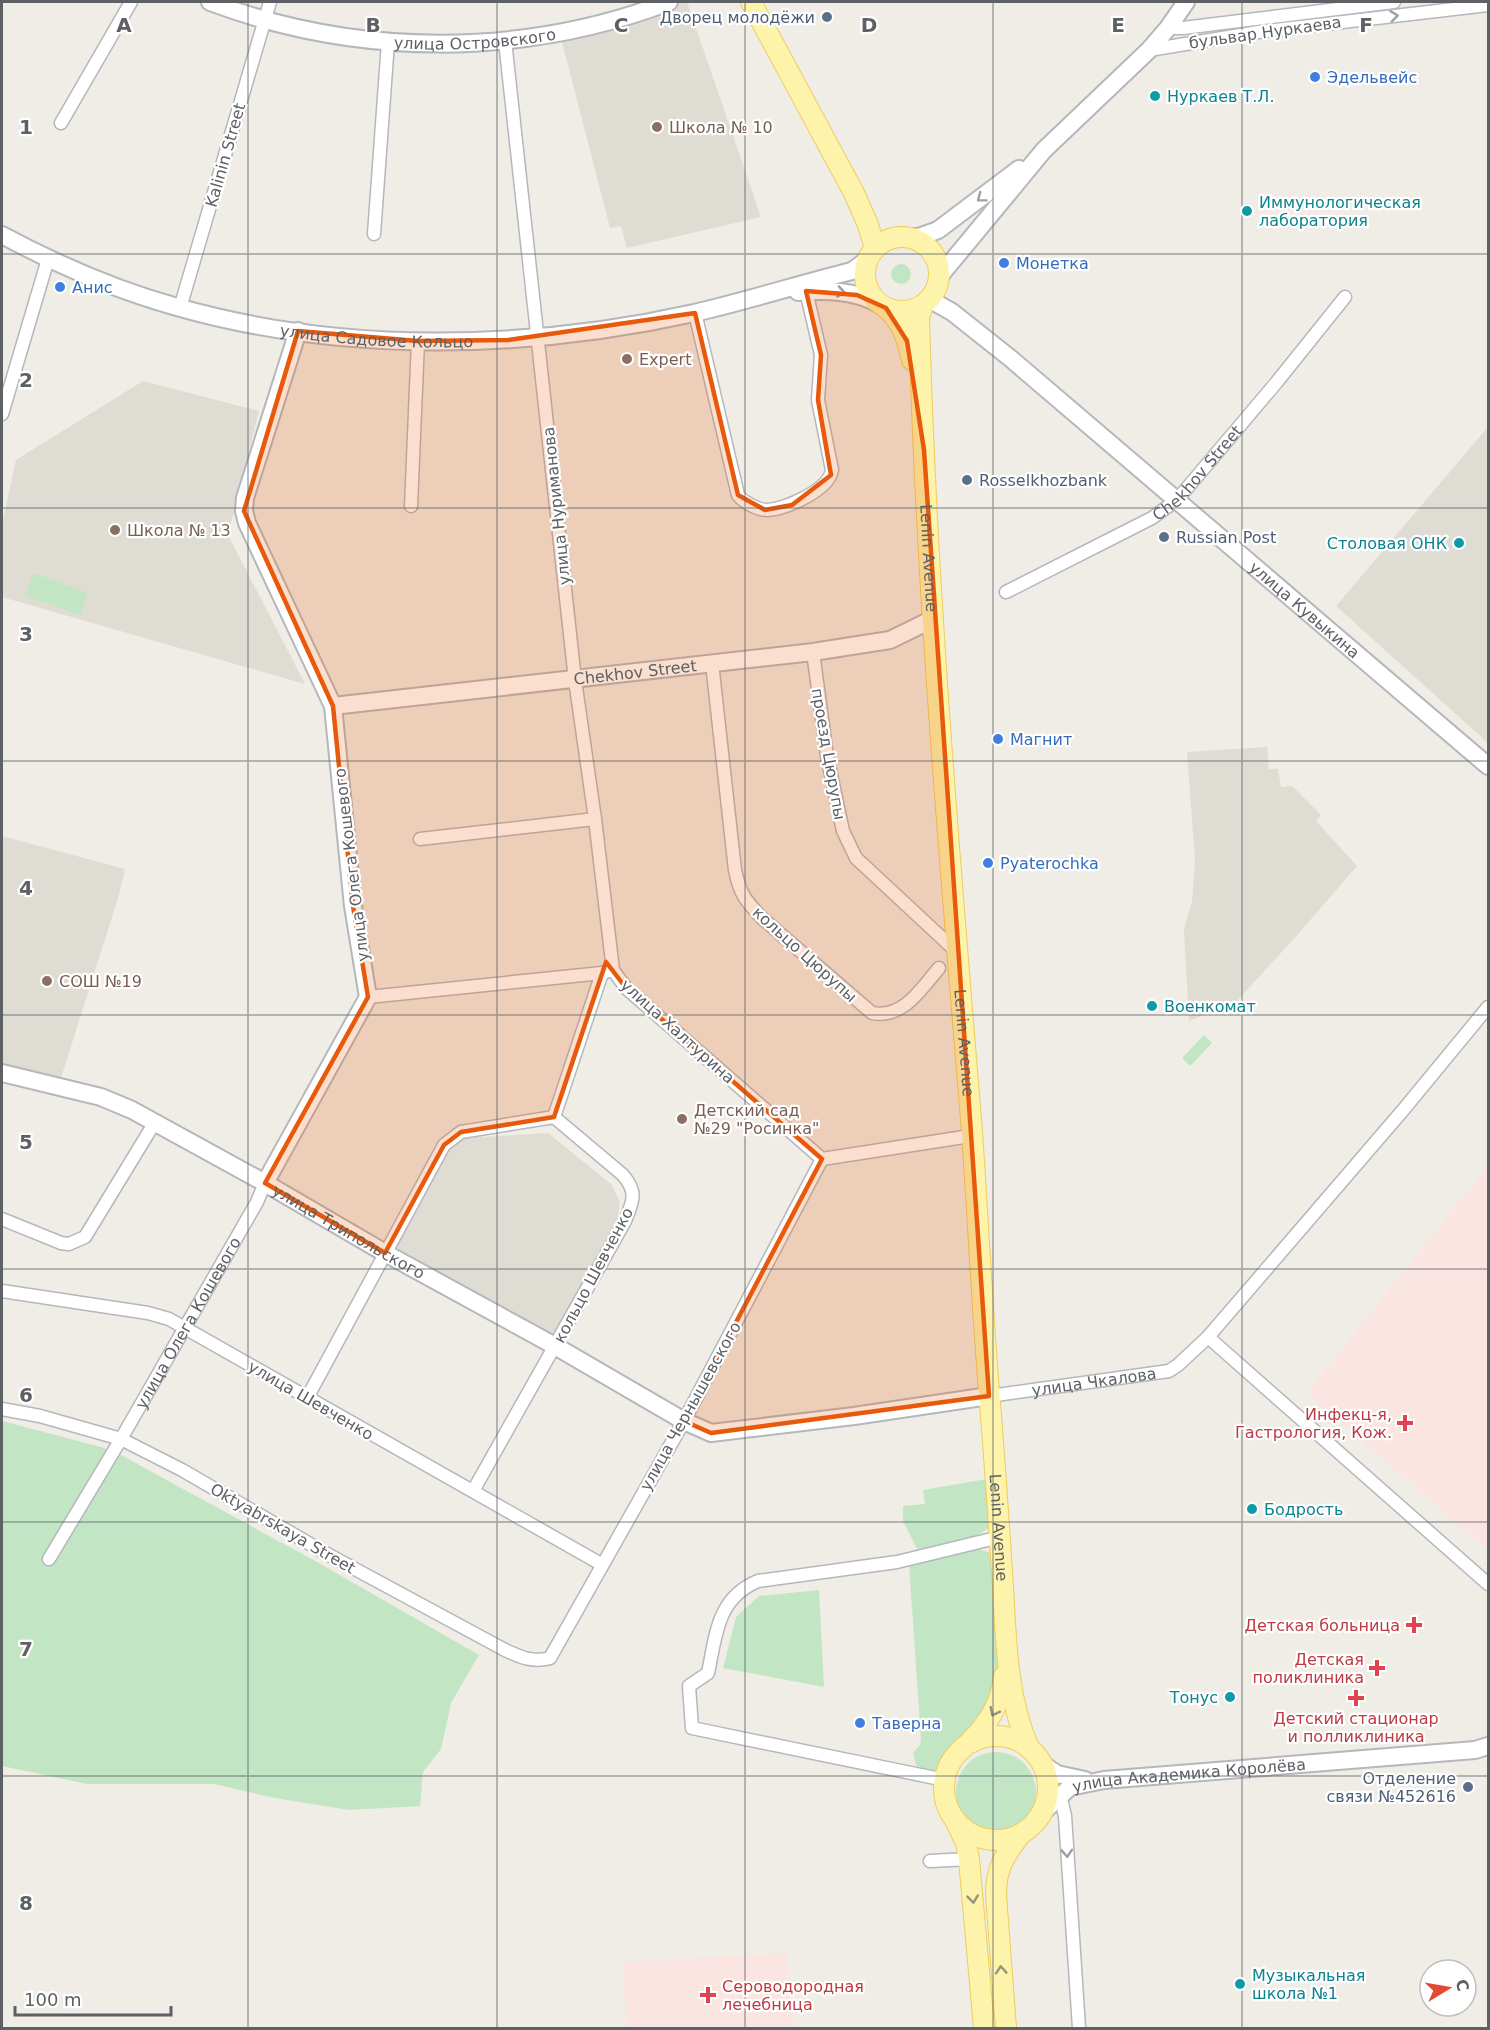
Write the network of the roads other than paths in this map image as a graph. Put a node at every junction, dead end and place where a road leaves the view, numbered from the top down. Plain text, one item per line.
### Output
1 (131, 2) edge
2 (210, 2) edge
3 (270, 2) edge
4 (669, 2) edge
5 (751, 2) edge
6 (1186, 2) edge
7 (1394, 2) edge
8 (1488, 5) edge
9 (265, 21) junction
10 (1168, 28) junction
11 (506, 41) junction
12 (388, 42) junction
13 (1149, 50) junction
14 (61, 123) dead end
15 (1044, 150) junction
16 (854, 193) junction
17 (374, 234) dead end
18 (2, 235) edge
19 (900, 237) junction
20 (871, 254) junction
21 (48, 259) junction
22 (806, 291) junction
23 (932, 292) junction
24 (761, 294) junction
25 (1345, 297) dead end
26 (883, 306) junction
27 (180, 308) junction
28 (695, 313) junction
29 (298, 331) junction
30 (537, 338) junction
31 (418, 341) junction
32 (2, 414) edge
33 (924, 450) junction
34 (1176, 500) junction
35 (411, 506) dead end
36 (1006, 592) dead end
37 (933, 619) junction
38 (813, 652) junction
39 (712, 663) junction
40 (575, 680) junction
41 (333, 706) junction
42 (1488, 766) edge
43 (595, 819) junction
44 (420, 838) dead end
45 (957, 952) junction
46 (939, 968) dead end
47 (608, 972) junction
48 (368, 997) junction
49 (1488, 1007) edge
50 (2, 1073) edge
51 (554, 1117) junction
52 (155, 1122) junction
53 (964, 1137) dead end
54 (822, 1159) junction
55 (265, 1183) junction
56 (2, 1219) edge
57 (385, 1253) junction
58 (2, 1291) edge
59 (184, 1327) junction
60 (1208, 1337) junction
61 (555, 1346) junction
62 (989, 1396) junction
63 (306, 1398) junction
64 (2, 1409) edge
65 (684, 1421) junction
66 (122, 1439) junction
67 (473, 1491) junction
68 (1000, 1537) junction
69 (48, 1559) dead end
70 (601, 1564) junction
71 (1488, 1584) edge
72 (1006, 1634) junction
73 (555, 1651) joint
74 (968, 1744) junction
75 (1488, 1746) edge
76 (1029, 1749) junction
77 (1042, 1764) junction
78 (945, 1780) junction
79 (1104, 1780) junction
80 (1060, 1795) junction
81 (1042, 1813) junction
82 (956, 1822) junction
83 (1020, 1835) junction
84 (969, 1859) junction
85 (930, 1861) dead end
86 (984, 2028) edge
87 (1006, 2028) edge
88 (1079, 2028) edge

1 - 14 street
2 - 9 street, улица Островского
3 - 9 street, Kalinin Street
4 - 11 street, улица Островского
5 - 16 main road
6 - 10 street
7 - 10 street, бульвар Нуркаева
13 -> 8 street, бульвар Нуркаева
9 - 12 street, улица Островского
9 - 27 street, Kalinin Street
10 - 13 street
11 - 12 street, улица Островского
11 - 30 street, улица Нуриманова
12 - 17 street
13 - 15 street
15 -> 19 street
15 - 23 street
16 - 19 main road
16 - 20 main road
18 - 21 street, улица Садовое Кольцо
19 - 20 main road
19 - 23 main road
20 - 24 street, улица Садовое Кольцо
20 - 26 main road
21 - 27 street, улица Садовое Кольцо
21 - 32 street
22 - 24 street, улица Садовое Кольцо
22 -> 26 street, улица Садовое Кольцо
22 - 28 street
23 - 26 main road
23 - 33 main road, Lenin Avenue
23 - 34 street, улица Кувыкина
24 - 28 street, улица Садовое Кольцо
25 - 34 street, Chekhov Street
26 - 33 main road, Lenin Avenue
27 - 29 street, улица Садовое Кольцо
28 - 30 street, улица Садовое Кольцо
29 - 31 street, улица Садовое Кольцо
29 - 41 street, улица Олега Кошевого
30 - 31 street, улица Садовое Кольцо
30 - 40 street, улица Нуриманова
31 - 35 street
33 - 37 main road, Lenin Avenue
34 - 36 street, Chekhov Street
34 - 42 street, улица Кувыкина
37 - 38 street, Chekhov Street
37 - 45 main road, Lenin Avenue
38 - 39 street, Chekhov Street
38 - 45 street, проезд Цюрупы
39 - 40 street, Chekhov Street
39 - 46 street, кольцо Цюрупы
40 - 41 street, Chekhov Street
40 - 43 street, улица Нуриманова
41 - 48 street, улица Олега Кошевого
43 - 44 street
43 - 47 street, улица Нуриманова
45 - 62 main road, Lenin Avenue
47 - 48 street, улица Халтурина
47 - 51 street
47 - 54 street, улица Халтурина
48 - 55 street, улица Олега Кошевого
49 - 60 street, улица Чкалова
50 - 52 street, улица Трипольского
51 - 57 street
51 - 61 street, кольцо Шевченко
52 - 55 street, улица Трипольского
52 - 56 street
53 - 54 street
54 - 65 street, улица Чернышевского
55 - 57 street, улица Трипольского
55 - 59 street, улица Олега Кошевого
57 - 61 street, улица Трипольского
57 - 63 street
58 - 59 street, улица Шевченко
59 - 63 street, улица Шевченко
59 - 66 street, улица Олега Кошевого
60 - 62 street, улица Чкалова
60 - 71 street
61 - 65 street, улица Трипольского
61 - 67 street, кольцо Шевченко
62 - 65 street, улица Чкалова
62 - 68 main road, Lenin Avenue
63 - 67 street, улица Шевченко
64 - 66 street, Oktyabrskaya Street
65 - 70 street, улица Чернышевского
66 - 69 street, улица Олега Кошевого
66 - 73 street, Oktyabrskaya Street
67 - 70 street, улица Шевченко
68 - 72 main road, Lenin Avenue
68 - 78 street
70 - 73 street, улица Чернышевского
72 -> 74 main road, Lenin Avenue
72 - 76 main road, Lenin Avenue
74 - 76 main road
74 - 78 main road
75 - 79 street, улица Академика Королёва
76 - 77 main road
77 - 79 street
77 - 81 main road
78 - 82 main road
79 - 80 street, улица Академика Королёва
80 - 81 street, улица Академика Королёва
80 -> 88 street
81 - 83 main road
82 - 83 main road
82 - 84 main road
87 -> 83 main road
84 - 85 street
84 -> 86 main road

